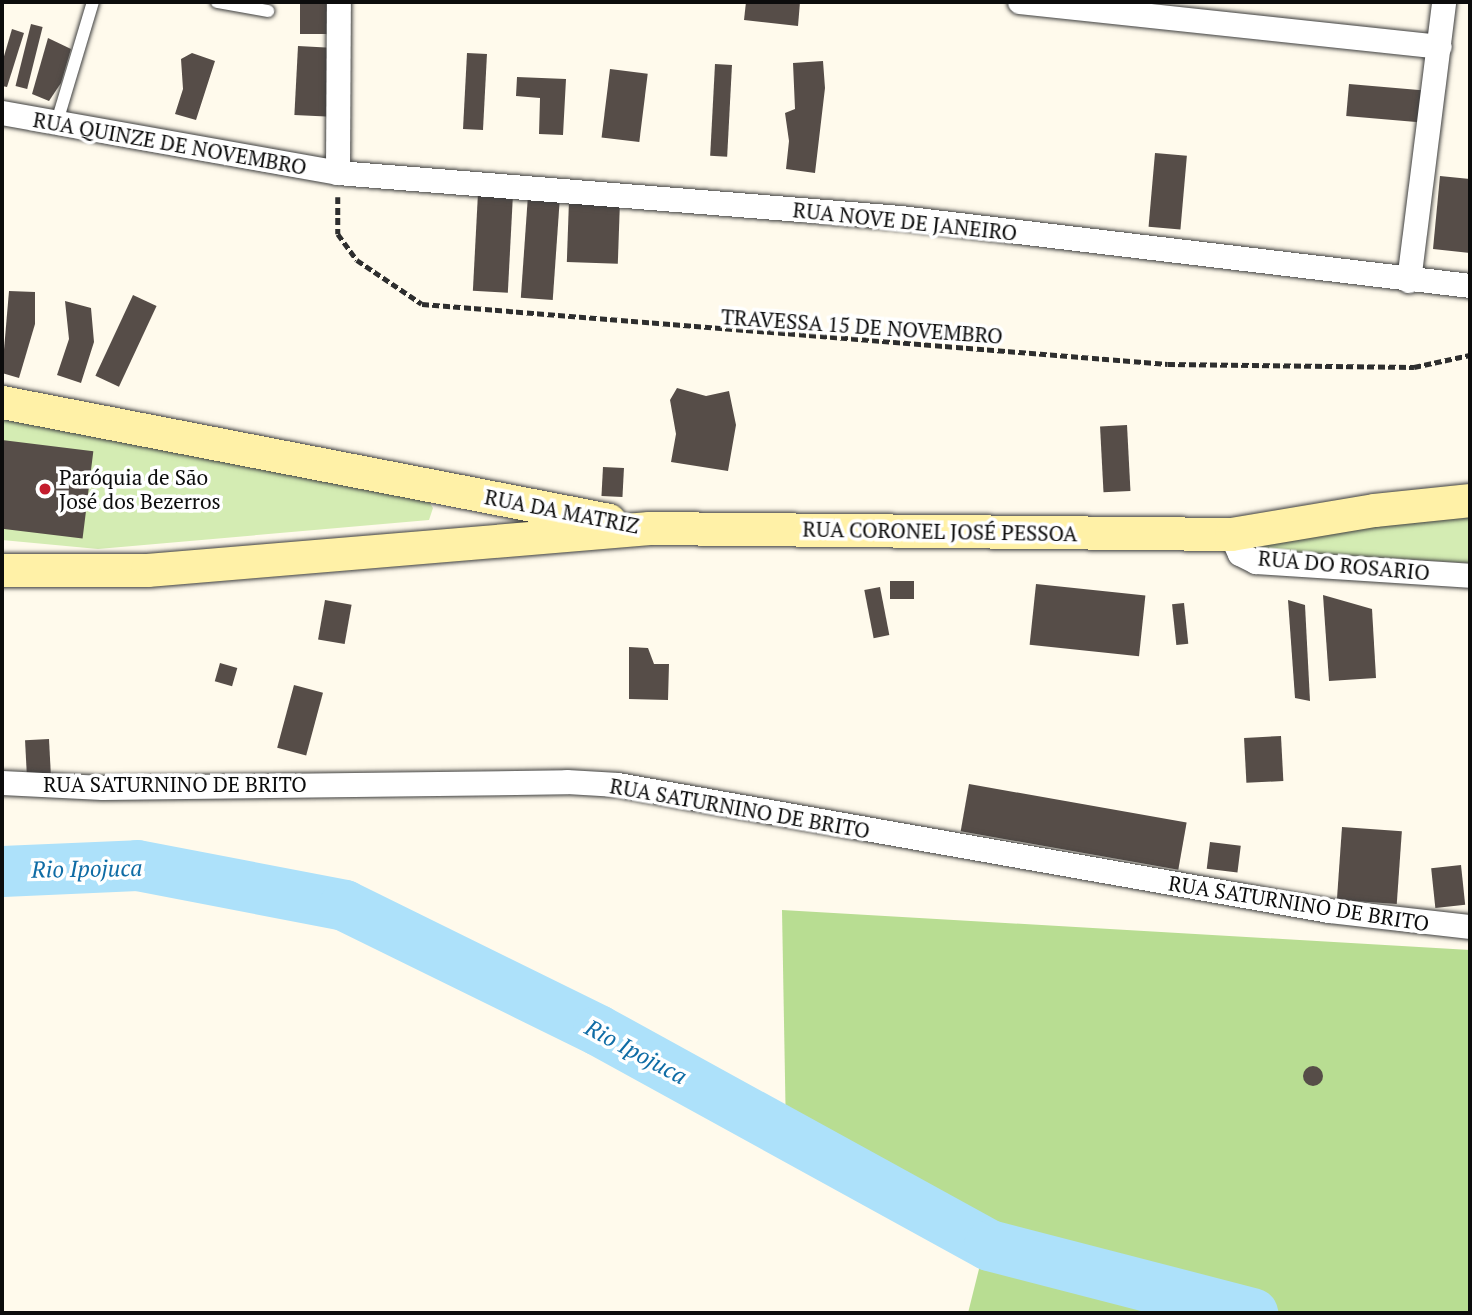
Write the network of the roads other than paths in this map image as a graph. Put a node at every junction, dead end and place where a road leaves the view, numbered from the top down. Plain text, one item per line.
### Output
1 (93, 2) edge
2 (217, 2) edge
3 (339, 2) edge
4 (1020, 2) edge
5 (1444, 2) edge
6 (268, 11) dead end
7 (1440, 47) junction
8 (2, 113) edge
9 (56, 125) junction
10 (338, 173) junction
11 (1409, 281) junction
12 (1470, 286) edge
13 (2, 402) edge
14 (1470, 500) edge
15 (649, 528) junction
16 (1231, 534) junction
17 (2, 570) edge
18 (1470, 576) edge
19 (2, 783) edge
20 (1470, 928) edge

1 - 9 lane
2 - 6 lane
3 - 10 street
4 - 7 street
5 - 7 street
7 - 11 street
8 - 9 street, RUA QUINZE DE NOVEMBRO
9 - 10 street, RUA QUINZE DE NOVEMBRO
10 - 11 street, RUA NOVE DE JANEIRO
11 - 12 street, RUA NOVE DE JANEIRO
13 - 15 main road, RUA DA MATRIZ
14 - 16 main road, RUA CORONEL JOSÉ PESSOA
15 - 16 main road, RUA CORONEL JOSÉ PESSOA
15 - 17 main road, RUA DA MATRIZ
16 - 18 street, RUA DO ROSARIO
19 - 20 street, RUA SATURNINO DE BRITO

